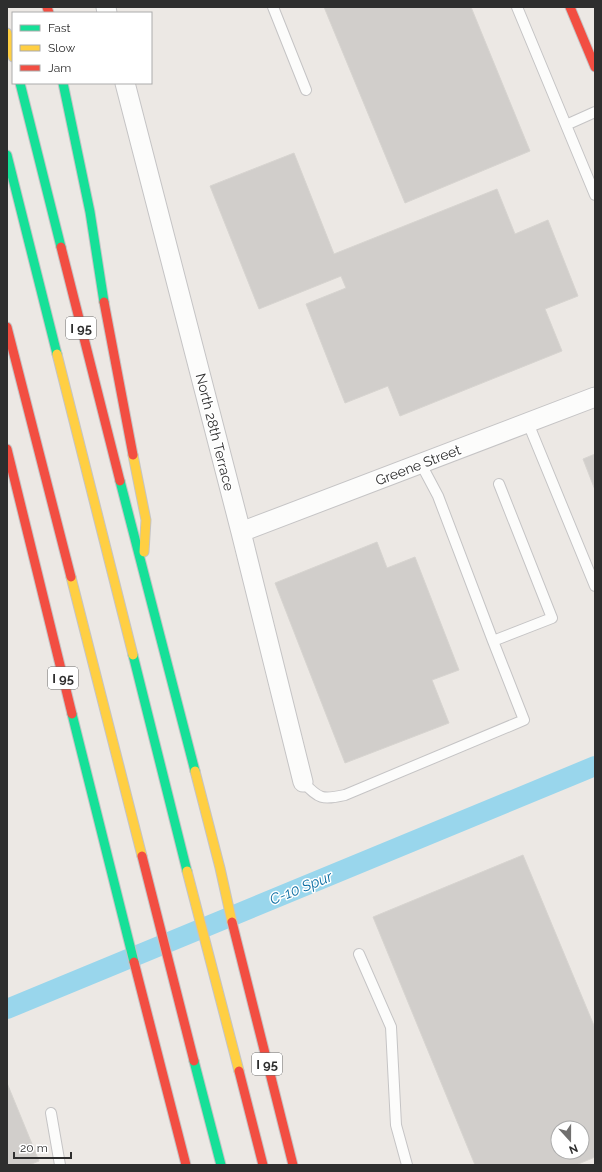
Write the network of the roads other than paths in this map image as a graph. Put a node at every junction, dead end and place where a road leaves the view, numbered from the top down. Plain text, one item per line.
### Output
1 (273, 7) edge
2 (517, 7) edge
3 (570, 7) edge
4 (7, 33) edge
5 (12, 53) edge
6 (595, 67) edge
7 (20, 84) edge
8 (63, 84) edge
9 (125, 84) edge
10 (306, 90) dead end
11 (595, 112) edge
12 (566, 124) junction
13 (7, 155) edge
14 (595, 195) edge
15 (7, 327) edge
16 (595, 398) edge
17 (528, 423) junction
18 (7, 449) edge
19 (421, 464) junction
20 (498, 484) dead end
21 (241, 532) junction
22 (143, 573) junction
23 (595, 586) edge
24 (493, 641) junction
25 (303, 782) joint
26 (359, 954) dead end
27 (51, 1113) dead end
28 (60, 1165) edge
29 (186, 1165) edge
30 (221, 1165) edge
31 (263, 1165) edge
32 (293, 1165) edge
33 (407, 1165) edge

1 - 10 lane
2 - 12 lane
3 - 6 main road
4 - 5 main road
7 - 22 main road, I 95
8 - 22 main road
9 - 21 street, North 28th Terrace
11 - 12 lane
12 - 14 lane
13 - 31 main road
15 - 30 main road
16 - 17 street, Greene Street
17 - 19 street, Greene Street
17 - 23 lane
18 - 29 main road, I 95
19 - 21 street, Greene Street
19 - 24 lane
20 - 24 lane
21 - 25 street, North 28th Terrace
22 - 32 main road, I 95
24 - 25 lane
26 - 33 lane
27 - 28 lane

